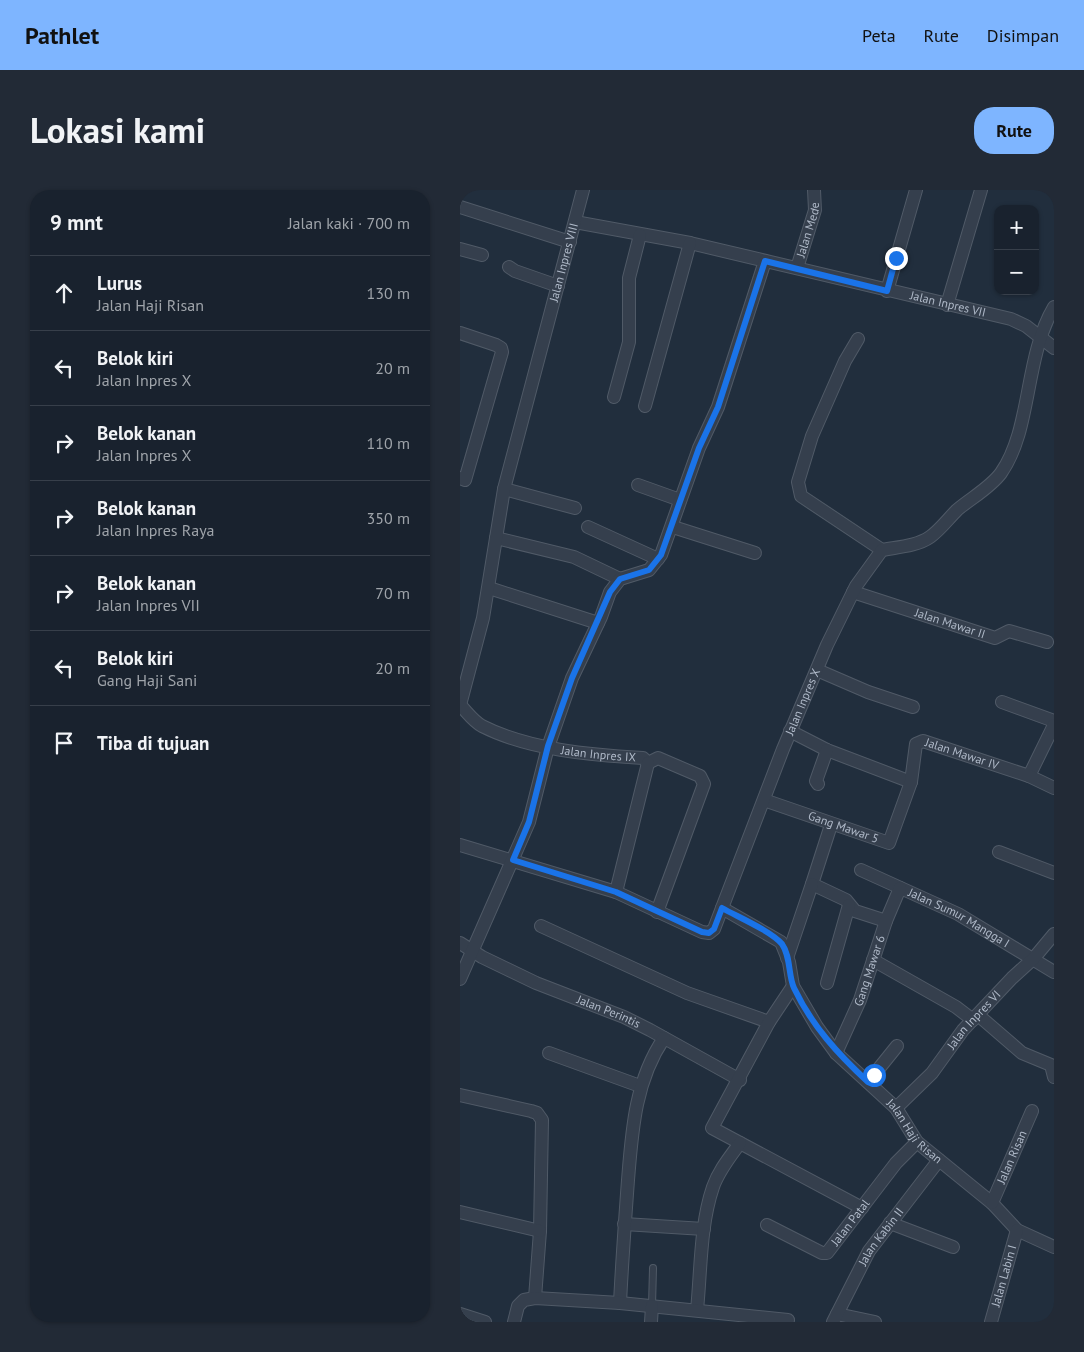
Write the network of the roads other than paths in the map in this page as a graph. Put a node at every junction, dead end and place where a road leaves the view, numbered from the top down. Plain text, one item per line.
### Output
1 (583, 190) edge
2 (814, 190) edge
3 (916, 190) edge
4 (981, 190) edge
5 (460, 207) edge
6 (576, 222) junction
7 (640, 235) junction
8 (570, 242) junction
9 (690, 243) junction
10 (460, 249) edge
11 (482, 255) dead end
12 (765, 261) junction
13 (509, 267) dead end
14 (797, 268) junction
15 (558, 286) junction
16 (887, 291) junction
17 (947, 305) junction
18 (1054, 307) edge
19 (460, 333) edge
20 (1039, 337) junction
21 (858, 340) dead end
22 (1054, 348) edge
23 (614, 397) dead end
24 (645, 406) dead end
25 (460, 478) edge
26 (638, 485) dead end
27 (504, 489) junction
28 (680, 500) junction
29 (576, 508) dead end
30 (588, 528) dead end
31 (673, 528) junction
32 (496, 538) junction
33 (882, 550) junction
34 (754, 553) dead end
35 (658, 559) junction
36 (620, 579) junction
37 (489, 588) junction
38 (853, 592) junction
39 (598, 623) junction
40 (1047, 642) dead end
41 (817, 670) junction
42 (1002, 702) dead end
43 (460, 705) edge
44 (913, 707) dead end
45 (1054, 723) edge
46 (790, 731) junction
47 (548, 746) junction
48 (827, 750) junction
49 (648, 763) junction
50 (1029, 776) junction
51 (911, 782) junction
52 (818, 784) dead end
53 (1054, 788) edge
54 (764, 800) junction
55 (832, 825) junction
56 (460, 845) edge
57 (1000, 852) dead end
58 (513, 860) junction
59 (861, 870) dead end
60 (1054, 873) edge
61 (812, 884) junction
62 (900, 888) junction
63 (616, 892) junction
64 (849, 905) junction
65 (722, 908) junction
66 (658, 912) junction
67 (886, 920) junction
68 (541, 926) dead end
69 (1054, 934) edge
70 (460, 943) edge
71 (474, 952) junction
72 (788, 958) junction
73 (1034, 958) junction
74 (873, 960) junction
75 (1054, 972) edge
76 (460, 979) edge
77 (827, 983) dead end
78 (793, 986) junction
79 (975, 1017) junction
80 (769, 1022) junction
81 (664, 1038) junction
82 (897, 1046) dead end
83 (549, 1053) dead end
84 (836, 1053) junction
85 (1054, 1077) edge
86 (740, 1080) junction
87 (868, 1082) junction
88 (640, 1086) junction
89 (460, 1095) edge
90 (896, 1108) junction
91 (1032, 1111) dead end
92 (918, 1142) junction
93 (740, 1143) junction
94 (939, 1160) junction
95 (992, 1203) junction
96 (862, 1208) junction
97 (460, 1212) edge
98 (890, 1223) junction
99 (624, 1224) junction
100 (767, 1224) dead end
101 (704, 1228) junction
102 (1018, 1230) junction
103 (540, 1232) junction
104 (1054, 1246) edge
105 (953, 1247) dead end
106 (653, 1268) dead end
107 (535, 1298) junction
108 (620, 1303) junction
109 (652, 1306) junction
110 (697, 1310) junction
111 (460, 1314) edge
112 (834, 1318) edge
113 (788, 1320) dead end
114 (485, 1322) edge
115 (514, 1322) edge
116 (651, 1322) edge
117 (875, 1322) edge
118 (991, 1322) edge

1 - 6 street
2 - 14 street, Jalan Mede
3 - 16 street
4 - 17 street
5 - 8 street
6 - 7 street, Jalan Inpres VIII
6 - 8 street, Jalan Inpres VIII
7 - 9 street, Jalan Inpres VIII
7 - 23 street
8 - 15 street, Jalan Inpres VIII
9 - 12 street, Jalan Inpres VIII
9 - 24 street
10 - 11 street
12 - 14 street, Jalan Inpres VII
12 - 28 street
13 - 15 street
14 - 16 street, Jalan Inpres VII
15 - 27 street, Jalan Inpres VIII
16 - 17 street, Jalan Inpres VII
17 - 20 street, Jalan Inpres VII
18 - 20 street
19 - 25 street
20 - 22 street
20 - 33 street
21 - 33 street
26 - 28 street
27 - 29 street
27 - 32 street, Jalan Inpres VIII
28 - 31 street
30 - 35 street
31 - 34 street
31 - 35 street
32 - 36 street
32 - 37 street, Jalan Inpres VIII
33 - 38 street, Jalan Inpres X
35 - 36 street
36 - 39 street
37 - 39 street
37 - 43 street, Jalan Inpres VIII
38 - 40 street, Jalan Mawar II
38 - 41 street, Jalan Inpres X
39 - 47 street
41 - 44 street
41 - 46 street, Jalan Inpres X
42 - 45 street
43 - 47 street, Jalan Inpres IX
45 - 50 street
46 - 48 street
46 - 54 street, Jalan Inpres X
47 - 49 street, Jalan Inpres IX
47 - 58 street
48 - 51 street
48 - 52 street
49 - 63 street
49 - 66 street, Jalan Inpres IX
50 - 51 street, Jalan Mawar IV
50 - 53 street, Jalan Mawar IV
51 - 55 street, Gang Mawar 5
54 - 55 street, Gang Mawar 5
54 - 65 street, Jalan Inpres X
55 - 61 street
56 - 58 street, Jalan Inpres X
57 - 60 street
58 - 63 street, Jalan Inpres X
58 - 71 street
59 - 62 street, Jalan Sumur Mangga I
61 - 64 street
61 - 72 street
62 - 67 street, Gang Mawar 6
62 - 73 street, Jalan Sumur Mangga I
63 - 66 street, Jalan Inpres X
64 - 67 street
64 - 77 street
65 - 66 street, Jalan Inpres X
65 - 72 street, Jalan Haji Risan
67 - 74 street, Gang Mawar 6
68 - 80 street
69 - 73 street, Jalan Inpres VI
70 - 71 street, Jalan Perintis
71 - 76 street
71 - 81 street, Jalan Perintis
72 - 78 street, Jalan Haji Risan
73 - 75 street, Jalan Sumur Mangga I
73 - 79 street, Jalan Inpres VI
74 - 79 street
74 - 84 street, Gang Mawar 6
78 - 80 street
78 - 84 street, Jalan Haji Risan
79 - 85 street
79 - 90 street, Jalan Inpres VI
80 - 86 street
81 - 86 street, Jalan Perintis
81 - 88 street
82 - 87 street
83 - 88 street
84 - 87 street, Jalan Haji Risan
86 - 93 street
87 - 90 street, Jalan Haji Risan
88 - 99 street
89 - 103 street
90 - 92 street, Jalan Haji Risan
91 - 95 street, Jalan Risan
92 - 94 street, Jalan Haji Risan
92 - 96 street, Jalan Patal
93 - 96 street
93 - 101 street
94 - 95 street, Jalan Haji Risan
94 - 98 street, Jalan Kabin II
95 - 102 street, Jalan Haji Risan
96 - 100 street, Jalan Patal
97 - 103 street
98 - 105 street
98 - 112 street, Jalan Kabin II
99 - 101 street
99 - 108 street
101 - 110 street
102 - 104 street, Jalan Haji Risan
102 - 118 street, Jalan Labin I
103 - 107 street
106 - 109 lane
107 - 108 street
107 - 115 street
108 - 109 street
109 - 110 street
109 - 116 street
110 - 113 street
111 - 114 street
112 - 117 street

